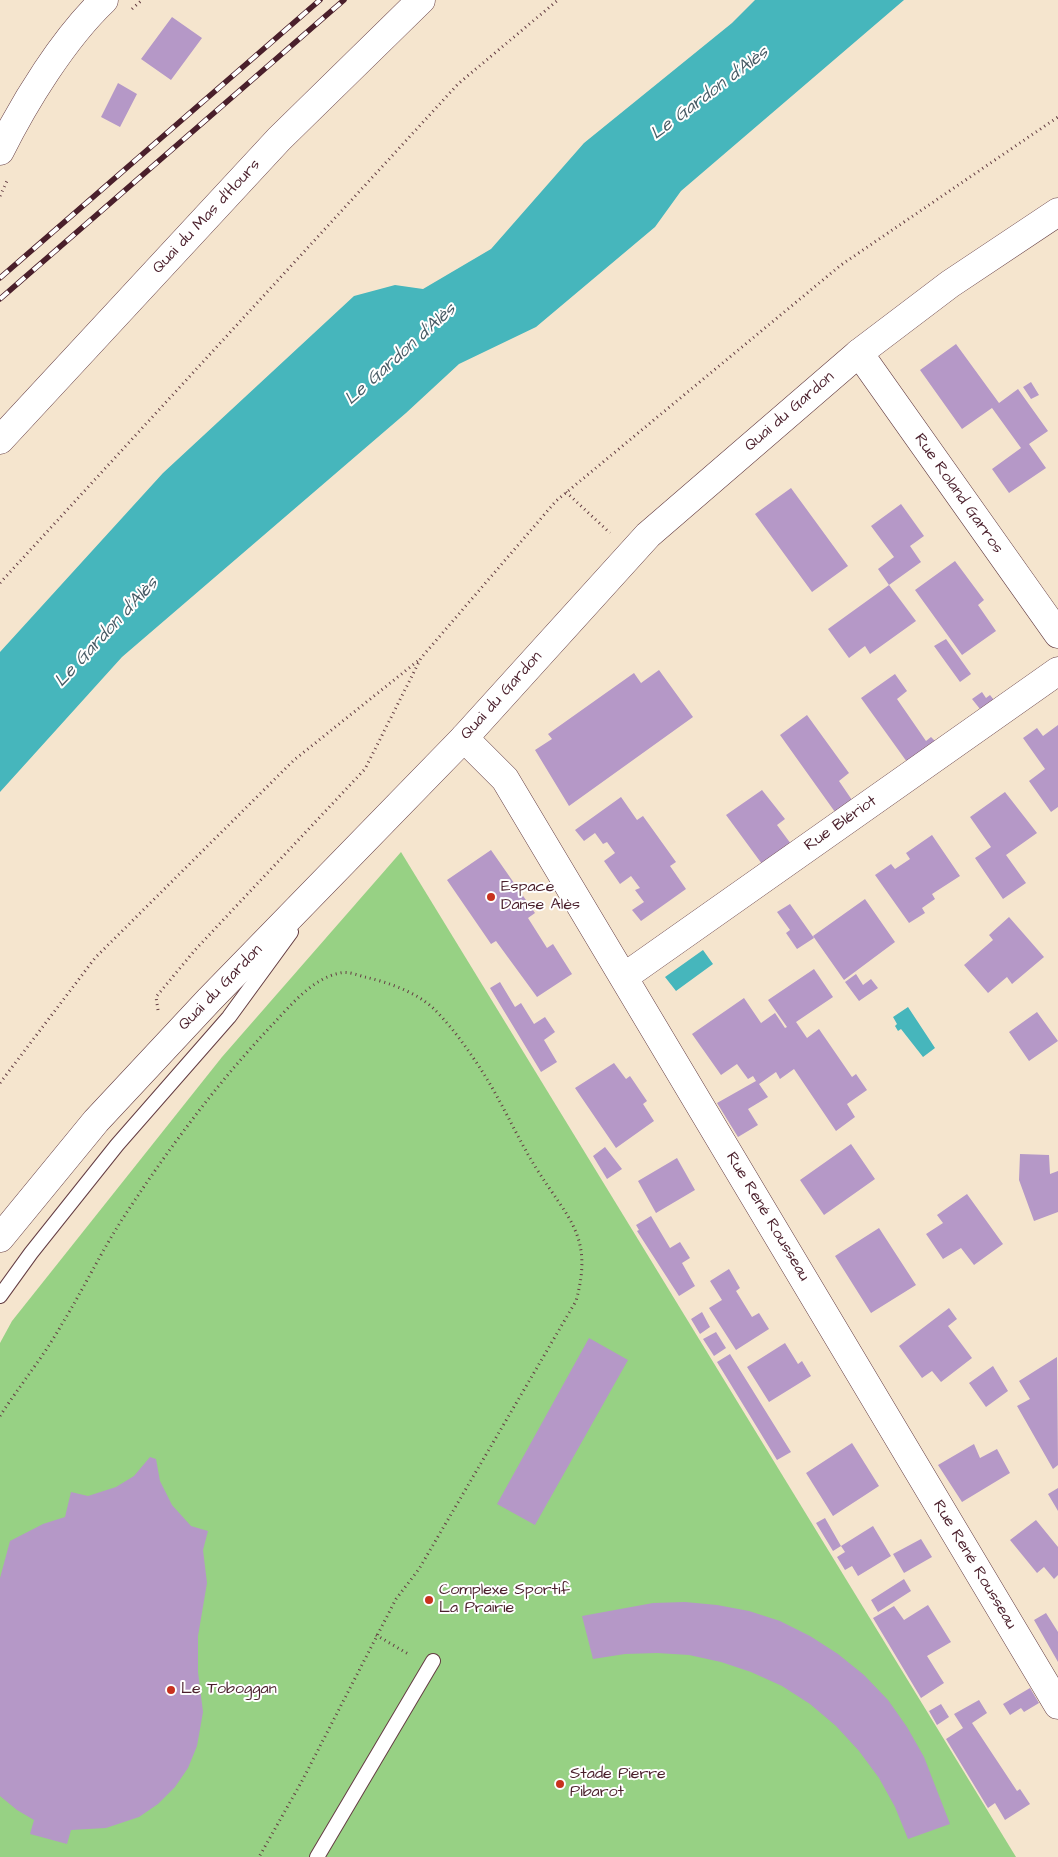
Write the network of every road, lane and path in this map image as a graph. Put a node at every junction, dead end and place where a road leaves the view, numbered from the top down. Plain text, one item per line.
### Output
1 (104, 0) edge
2 (421, 0) edge
3 (558, 0) edge
4 (1058, 117) edge
5 (0, 151) edge
6 (1058, 212) edge
7 (859, 354) junction
8 (0, 440) edge
9 (566, 492) junction
10 (616, 538) dead end
11 (0, 583) edge
12 (1058, 634) edge
13 (421, 658) junction
14 (1058, 670) edge
15 (464, 738) junction
16 (342, 862) junction
17 (624, 977) junction
18 (164, 1048) junction
19 (0, 1083) edge
20 (0, 1238) edge
21 (0, 1296) edge
22 (0, 1416) edge
23 (376, 1635) junction
24 (432, 1663) joint
25 (1058, 1705) edge
26 (259, 1857) edge
27 (317, 1857) edge

1 - 5 street
2 - 8 street, Quai du Mas d'Hours
3 - 11 path
4 - 9 path
6 - 7 street, Quai du Gardon
7 - 12 street, Rue Roland Garros
7 - 15 street, Quai du Gardon
9 - 10 path
9 - 13 path
13 - 18 path
13 - 19 path
14 - 17 street, Rue Blériot
15 - 16 street, Quai du Gardon
15 - 17 street, Rue René Rousseau
16 - 18 street, Quai du Gardon
16 - 21 lane
17 - 25 street, Rue René Rousseau
18 - 20 street, Quai du Gardon
22 - 23 path
23 - 24 path
23 - 26 path
24 - 27 lane

